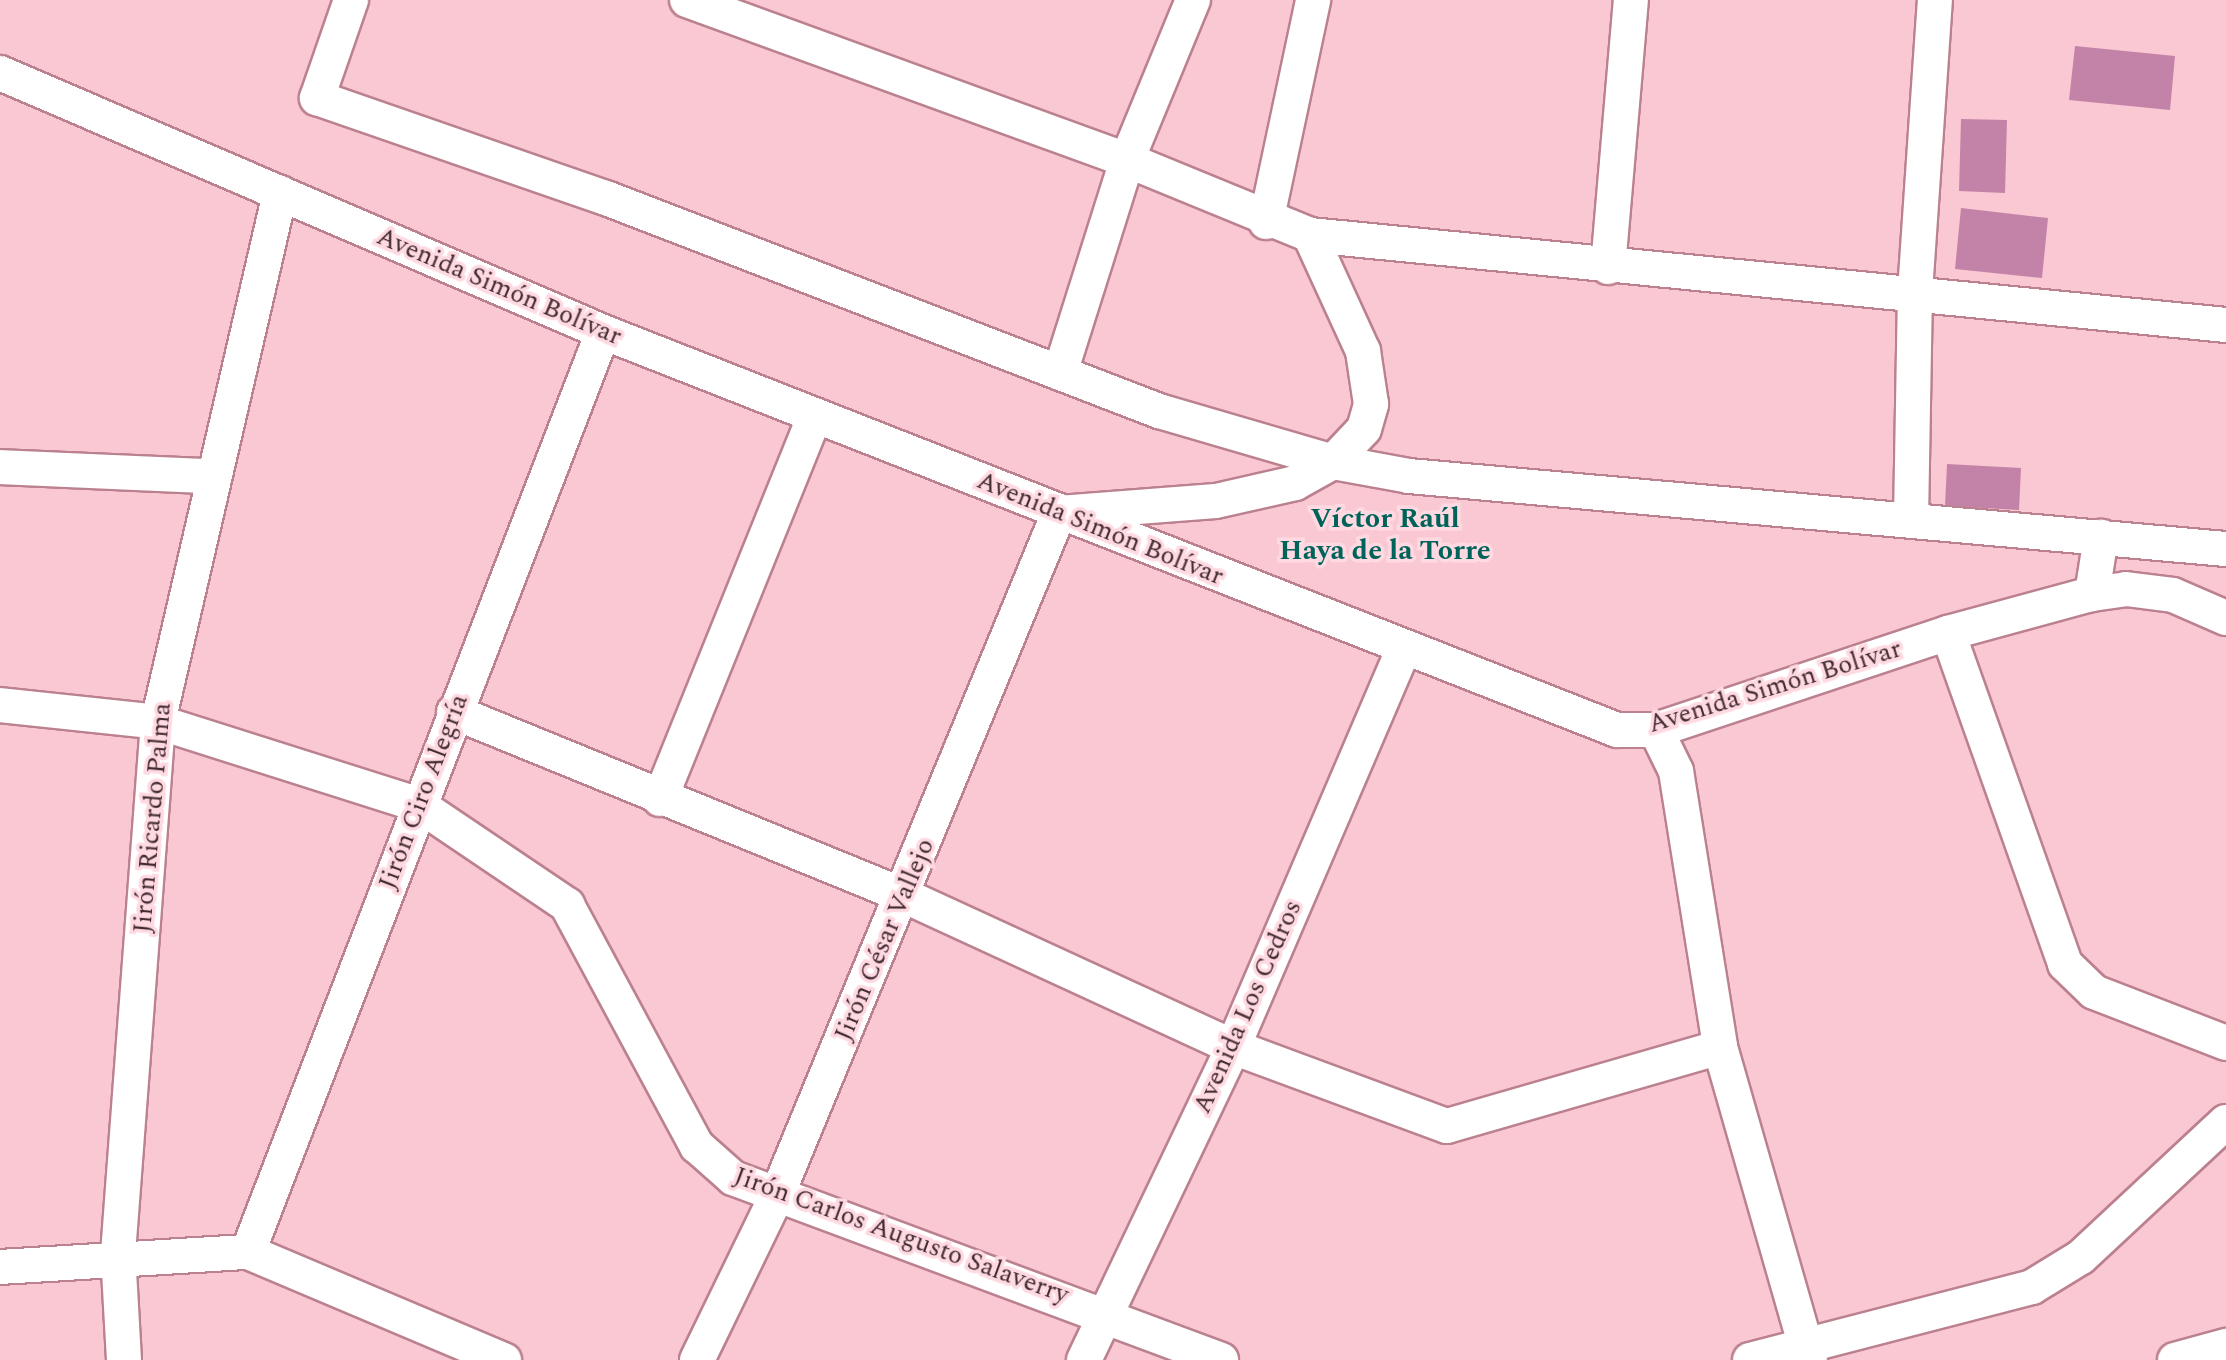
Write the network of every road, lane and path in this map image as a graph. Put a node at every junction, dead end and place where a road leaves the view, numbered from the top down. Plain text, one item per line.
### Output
1 (351, 0) edge
2 (687, 0) edge
3 (1193, 0) edge
4 (1313, 0) edge
5 (1631, 0) edge
6 (1935, 0) edge
7 (0, 73) edge
8 (1127, 160) junction
9 (280, 193) junction
10 (1266, 222) junction
11 (1310, 235) junction
12 (1608, 267) junction
13 (1915, 292) junction
14 (2226, 325) edge
15 (603, 332) junction
16 (1060, 373) junction
17 (815, 416) junction
18 (1333, 462) junction
19 (0, 467) edge
20 (210, 476) junction
21 (1059, 513) junction
22 (1911, 520) junction
23 (2101, 537) junction
24 (2226, 549) edge
25 (2092, 594) junction
26 (2226, 618) edge
27 (1948, 633) junction
28 (1403, 651) junction
29 (0, 705) edge
30 (454, 712) junction
31 (158, 722) junction
32 (1656, 730) junction
33 (660, 799) junction
34 (419, 805) junction
35 (905, 896) junction
36 (2226, 1043) edge
37 (1233, 1047) junction
38 (1720, 1047) junction
39 (2226, 1122) edge
40 (777, 1195) junction
41 (248, 1252) junction
42 (118, 1254) junction
43 (0, 1267) edge
44 (1105, 1312) junction
45 (2226, 1346) edge
46 (1807, 1351) edge
47 (124, 1360) edge
48 (504, 1360) edge
49 (697, 1360) edge
50 (1084, 1360) edge
51 (1221, 1360) edge
52 (1750, 1360) edge
53 (2175, 1360) edge

1 - 16 street
2 - 8 street
3 - 8 street
4 - 10 street
5 - 12 street
6 - 13 street
7 - 9 street, Avenida Simón Bolívar
8 - 10 street
8 - 16 street
9 - 15 street, Avenida Simón Bolívar
9 - 20 street, Jirón Ricardo Palma
10 - 11 street
11 - 12 street
11 - 18 street
12 - 13 street
13 - 14 street
13 - 22 street
15 - 17 street, Avenida Simón Bolívar
15 - 30 street, Jirón Ciro Alegría
16 - 18 street
17 - 21 street, Avenida Simón Bolívar
17 - 33 street
18 - 21 street
18 - 22 street
19 - 20 street
20 - 31 street, Jirón Ricardo Palma
21 - 28 street, Avenida Simón Bolívar
21 - 35 street, Jirón César Vallejo
22 - 23 street
23 - 24 street
23 - 25 street
25 - 26 street, Avenida Simón Bolívar
25 - 27 street, Avenida Simón Bolívar
27 - 32 street, Avenida Simón Bolívar
27 - 36 street
28 - 32 street, Avenida Simón Bolívar
28 - 37 street, Avenida Los Cedros
29 - 31 street, Jirón Carlos Augusto Salaverry
30 - 33 street
30 - 34 street, Jirón Ciro Alegría
31 - 34 street, Jirón Carlos Augusto Salaverry
31 - 42 street, Jirón Ricardo Palma
32 - 38 street
33 - 35 street
34 - 40 street, Jirón Carlos Augusto Salaverry
34 - 41 street, Jirón Ciro Alegría
35 - 37 street
35 - 40 street, Jirón César Vallejo
37 - 38 street
37 - 44 street, Avenida Los Cedros
38 - 46 street
39 - 46 street
40 - 44 street, Jirón Carlos Augusto Salaverry
40 - 49 street, Jirón César Vallejo
41 - 42 street
41 - 48 street
42 - 43 street
42 - 47 street, Jirón Ricardo Palma
44 - 50 street, Avenida Los Cedros
44 - 51 street, Jirón Carlos Augusto Salaverry
45 - 53 street
46 - 52 street

